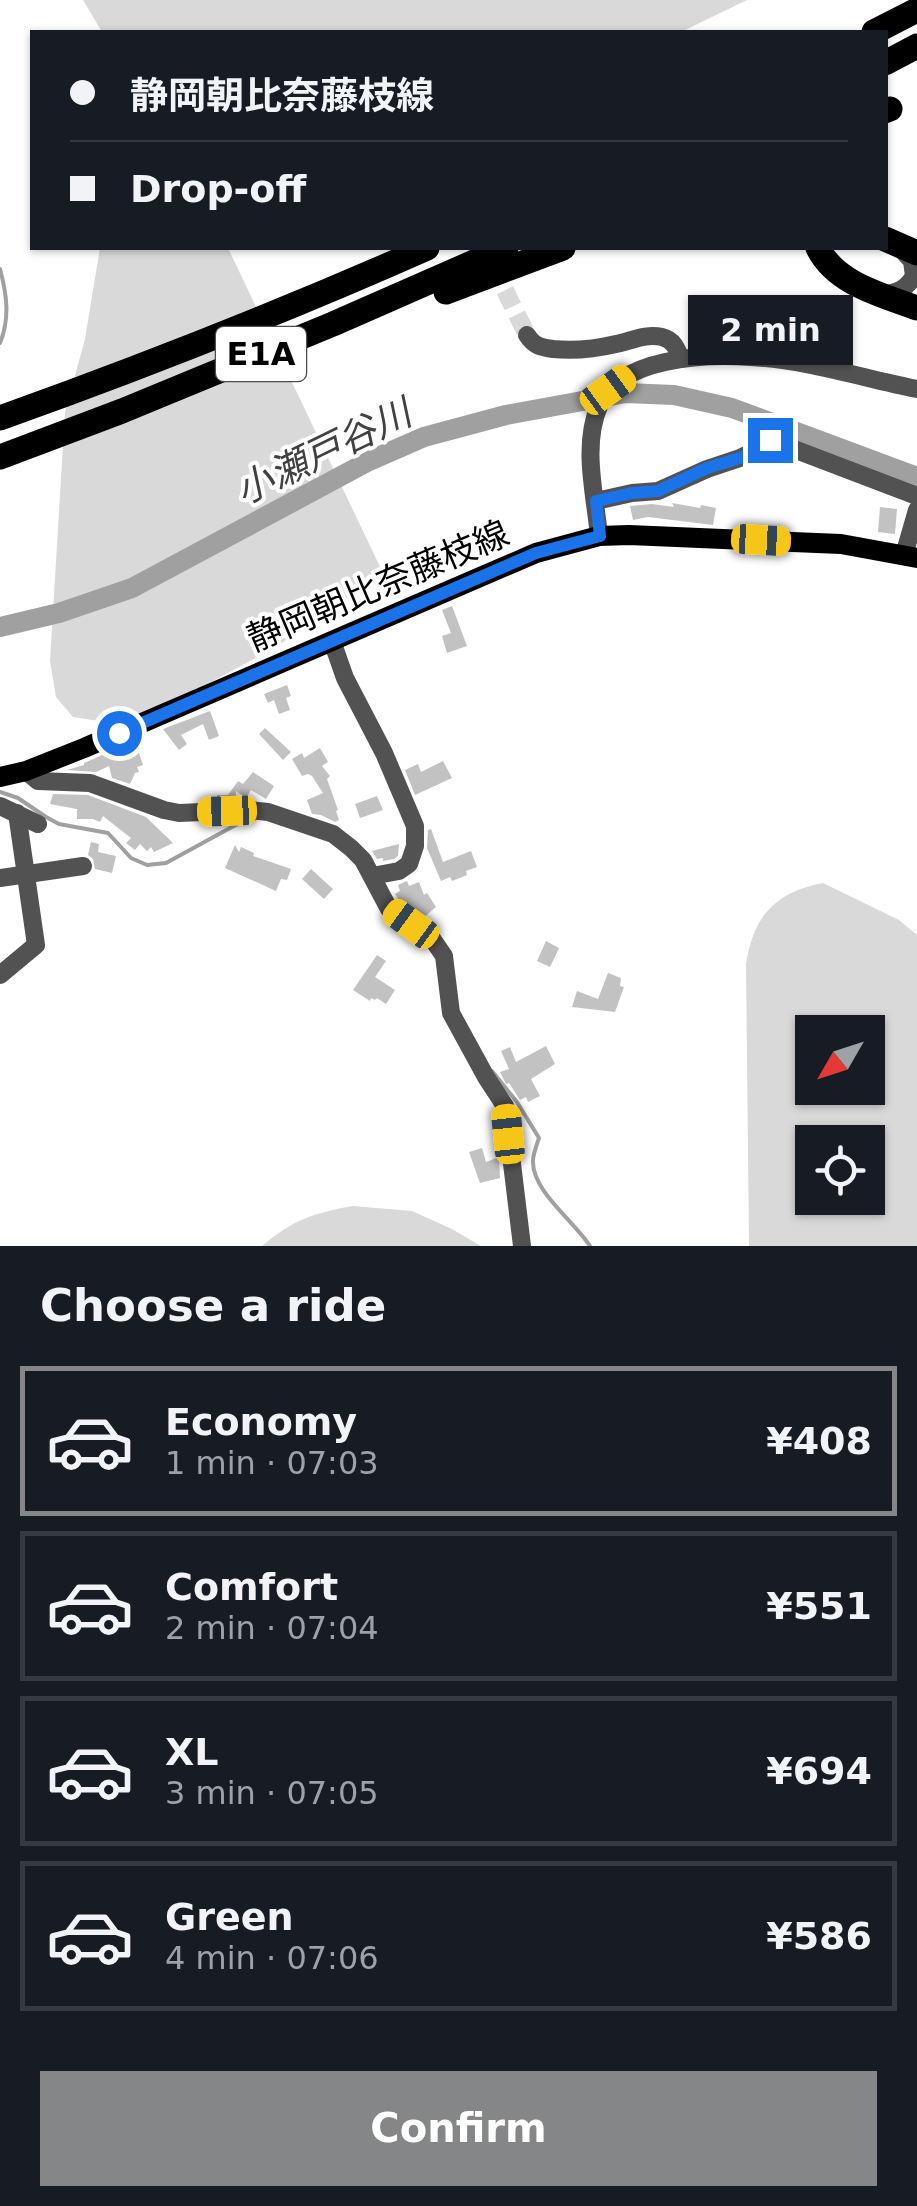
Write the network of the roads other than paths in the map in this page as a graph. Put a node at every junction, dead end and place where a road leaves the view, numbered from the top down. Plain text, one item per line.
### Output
1 (917, 10) edge
2 (878, 30) edge
3 (917, 46) edge
4 (888, 60) edge
5 (900, 246) edge
6 (422, 250) edge
7 (501, 250) edge
8 (558, 250) edge
9 (819, 250) edge
10 (883, 295) junction
11 (917, 308) edge
12 (526, 335) dead end
13 (681, 360) junction
14 (917, 390) edge
15 (122, 411) junction
16 (0, 418) edge
17 (6, 455) edge
18 (917, 496) edge
19 (596, 501) junction
20 (917, 510) edge
21 (600, 536) junction
22 (911, 556) edge
23 (332, 641) junction
24 (26, 771) junction
25 (0, 777) edge
26 (9, 810) edge
27 (38, 824) dead end
28 (84, 866) dead end
29 (26, 874) junction
30 (372, 876) junction
31 (0, 878) edge
32 (0, 976) edge
33 (522, 1246) edge

1 - 2 highway
3 - 4 highway
5 - 10 street
6 - 16 highway, E1A
7 - 15 highway, E1A
8 - 15 highway
9 - 10 highway
10 - 11 highway
12 - 13 street
13 - 14 street
13 - 19 street
15 - 17 highway, E1A
18 - 19 street
19 - 21 street
20 - 22 street
21 - 22 main road, 静岡朝比奈藤枝線
21 - 23 main road, 静岡朝比奈藤枝線
23 - 24 main road, 静岡朝比奈藤枝線
23 - 30 street
24 - 25 main road, 静岡朝比奈藤枝線
24 - 30 street
26 - 27 street
26 - 29 street
28 - 29 street
29 - 31 street
29 - 32 street
30 - 33 street

